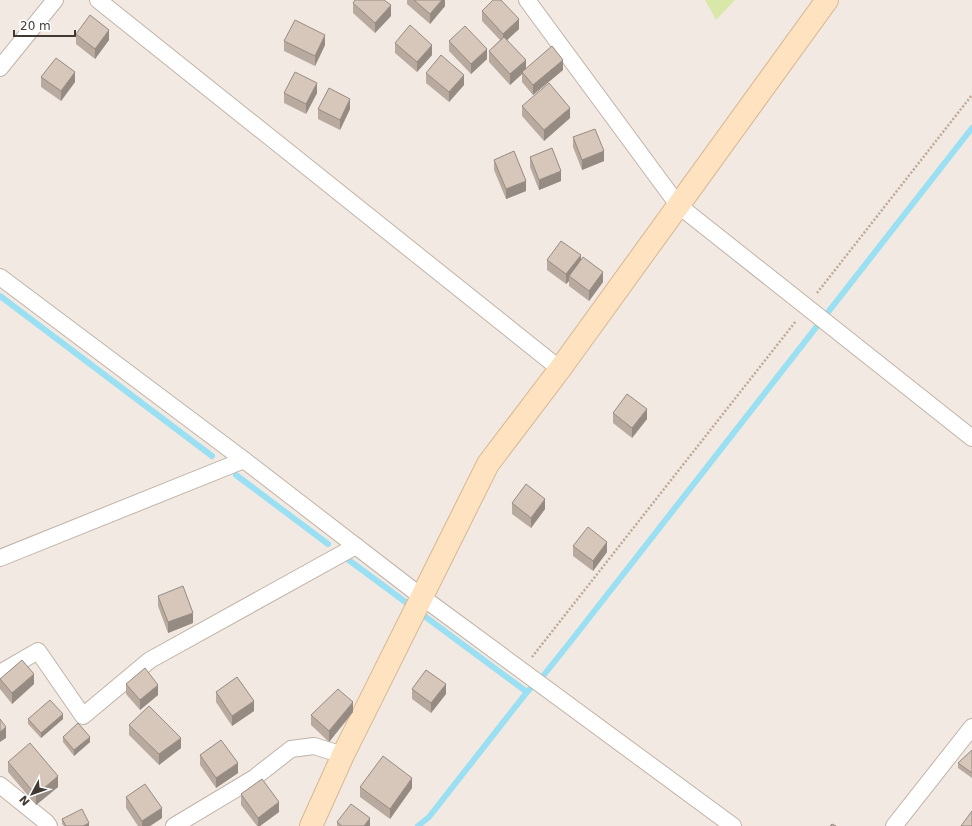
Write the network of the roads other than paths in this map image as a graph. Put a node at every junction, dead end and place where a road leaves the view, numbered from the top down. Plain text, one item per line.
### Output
1 (55, 0) edge
2 (98, 0) edge
3 (527, 0) edge
4 (827, 0) edge
5 (0, 68) edge
6 (678, 205) junction
7 (0, 278) edge
8 (560, 369) junction
9 (972, 438) edge
10 (244, 460) junction
11 (356, 546) junction
12 (0, 558) edge
13 (422, 598) junction
14 (0, 673) edge
15 (972, 727) edge
16 (343, 755) junction
17 (0, 785) edge
18 (49, 826) edge
19 (174, 826) edge
20 (311, 826) edge
21 (733, 826) edge
22 (894, 826) edge

1 - 5 street
2 - 8 street
3 - 6 street
4 - 6 street
6 - 8 street
6 - 9 street
7 - 10 street
8 - 13 street
10 - 11 street
10 - 12 street
11 - 13 street
11 - 14 street
13 - 16 street
13 - 21 street
15 - 22 street
16 - 19 street
16 - 20 street
17 - 18 street

